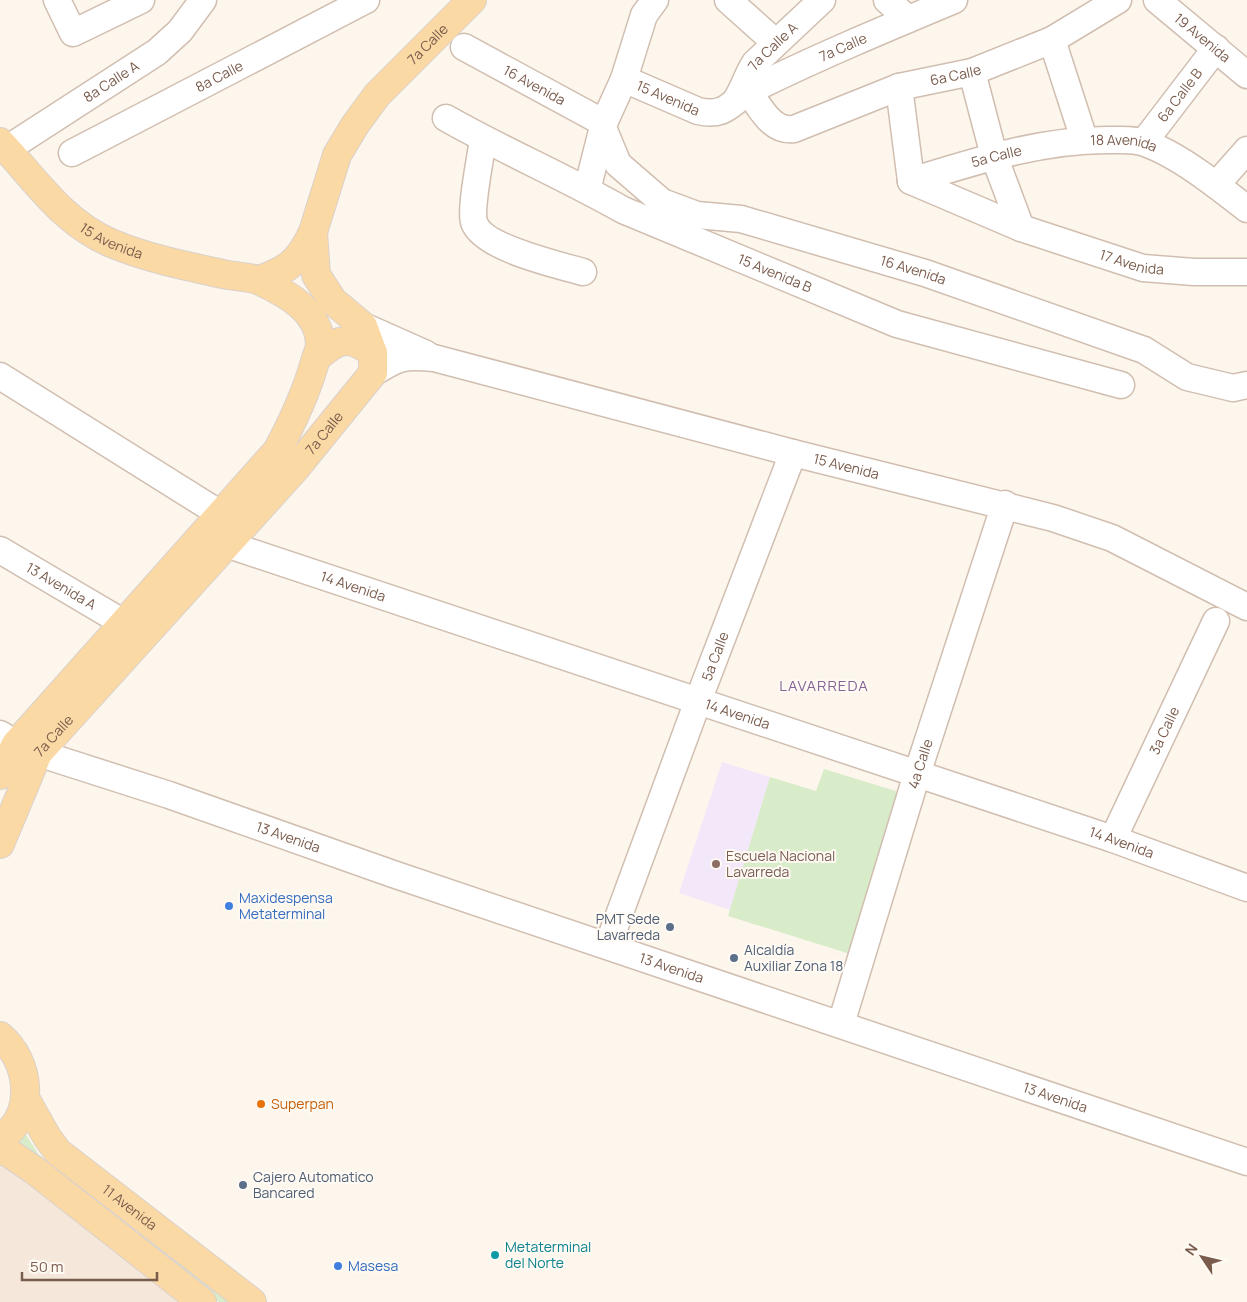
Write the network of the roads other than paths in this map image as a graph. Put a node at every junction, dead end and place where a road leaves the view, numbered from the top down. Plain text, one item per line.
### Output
1 (57, 0) edge
2 (141, 0) edge
3 (203, 0) edge
4 (366, 0) edge
5 (472, 0) edge
6 (655, 0) edge
7 (728, 0) edge
8 (822, 0) edge
9 (887, 0) edge
10 (954, 0) edge
11 (1118, 0) edge
12 (1157, 0) edge
13 (908, 19) junction
14 (1052, 40) junction
15 (776, 43) junction
16 (464, 47) dead end
17 (1216, 48) junction
18 (972, 72) junction
19 (1247, 75) edge
20 (624, 79) junction
21 (899, 87) junction
22 (742, 96) junction
23 (446, 118) dead end
24 (604, 127) junction
25 (483, 139) junction
26 (1084, 140) junction
27 (1144, 142) junction
28 (3, 146) edge
29 (1247, 150) edge
30 (72, 153) dead end
31 (994, 156) junction
32 (911, 181) junction
33 (1216, 185) junction
34 (587, 190) junction
35 (1247, 209) edge
36 (1021, 228) junction
37 (313, 232) junction
38 (583, 272) dead end
39 (1247, 272) edge
40 (259, 280) junction
41 (363, 326) junction
42 (316, 358) junction
43 (434, 358) junction
44 (373, 363) junction
45 (0, 376) edge
46 (1120, 385) dead end
47 (1247, 385) edge
48 (793, 454) junction
49 (1004, 504) junction
50 (222, 515) junction
51 (226, 544) junction
52 (0, 550) edge
53 (1247, 607) edge
54 (1216, 621) dead end
55 (122, 622) junction
56 (698, 701) junction
57 (18, 744) edge
58 (917, 774) junction
59 (0, 775) edge
60 (1113, 839) junction
61 (0, 844) edge
62 (1247, 888) edge
63 (608, 945) junction
64 (841, 1024) junction
65 (0, 1035) edge
66 (25, 1098) junction
67 (0, 1139) edge
68 (0, 1150) edge
69 (1247, 1162) edge
70 (202, 1302) edge
71 (252, 1302) edge

1 - 2 street
3 - 28 street, 8a Calle A
4 - 30 street, 8a Calle
5 - 37 main road, 7a Calle
6 - 20 street
7 - 15 street
8 - 15 street, 7a Calle A
9 - 13 street
10 - 13 street, 7a Calle
11 - 14 street, 6a Calle
12 - 17 street, 19 Avenida
13 - 22 street, 7a Calle
14 - 18 street, 6a Calle
14 - 26 street, 18 Avenida
15 - 22 street, 7a Calle A
16 - 24 street, 16 Avenida
17 - 19 street, 19 Avenida
17 - 27 street, 6a Calle B
18 - 21 street, 6a Calle
18 - 31 street
20 - 22 street, 15 Avenida
20 - 24 street
21 - 22 street, 6a Calle
21 - 32 street
23 - 25 street, 15 Avenida B
24 - 34 street
24 - 47 street, 16 Avenida
25 - 34 street, 15 Avenida B
25 - 38 street
26 - 27 street, 18 Avenida
26 - 31 street, 5a Calle
27 - 33 street, 18 Avenida
28 - 40 main road, 15 Avenida
29 - 33 street
31 - 32 street, 5a Calle
31 - 36 street
32 - 36 street, 17 Avenida
33 - 35 street, 18 Avenida
34 - 46 street, 15 Avenida B
36 - 39 street, 17 Avenida
37 - 40 main road
37 - 41 main road, 7a Calle
40 - 42 main road, 7a Calle
41 - 43 street, 15 Avenida
41 - 44 main road, 7a Calle
42 - 44 main road
42 - 50 main road, 7a Calle
43 - 44 street, 15 Avenida
43 - 48 street, 15 Avenida
44 - 51 main road, 7a Calle
45 - 50 street
48 - 49 street, 15 Avenida
48 - 56 street, 5a Calle
49 - 53 street, 15 Avenida
49 - 58 street, 4a Calle
50 - 55 main road, 7a Calle
51 - 56 street, 14 Avenida
51 - 57 main road, 7a Calle
52 - 55 street, 13 Avenida A
54 - 60 street, 3a Calle
55 - 57 main road, 7a Calle
56 - 58 street, 14 Avenida
56 - 63 street, 5a Calle
57 - 59 main road, 7a Calle
57 - 61 main road, 7a Calle
57 - 63 street, 13 Avenida
58 - 60 street, 14 Avenida
58 - 64 street, 4a Calle
60 - 62 street, 14 Avenida
63 - 64 street, 13 Avenida
64 - 69 street, 13 Avenida
65 - 66 main road
66 - 67 main road
66 - 71 main road, 11 Avenida
68 - 70 main road, 11 Avenida

